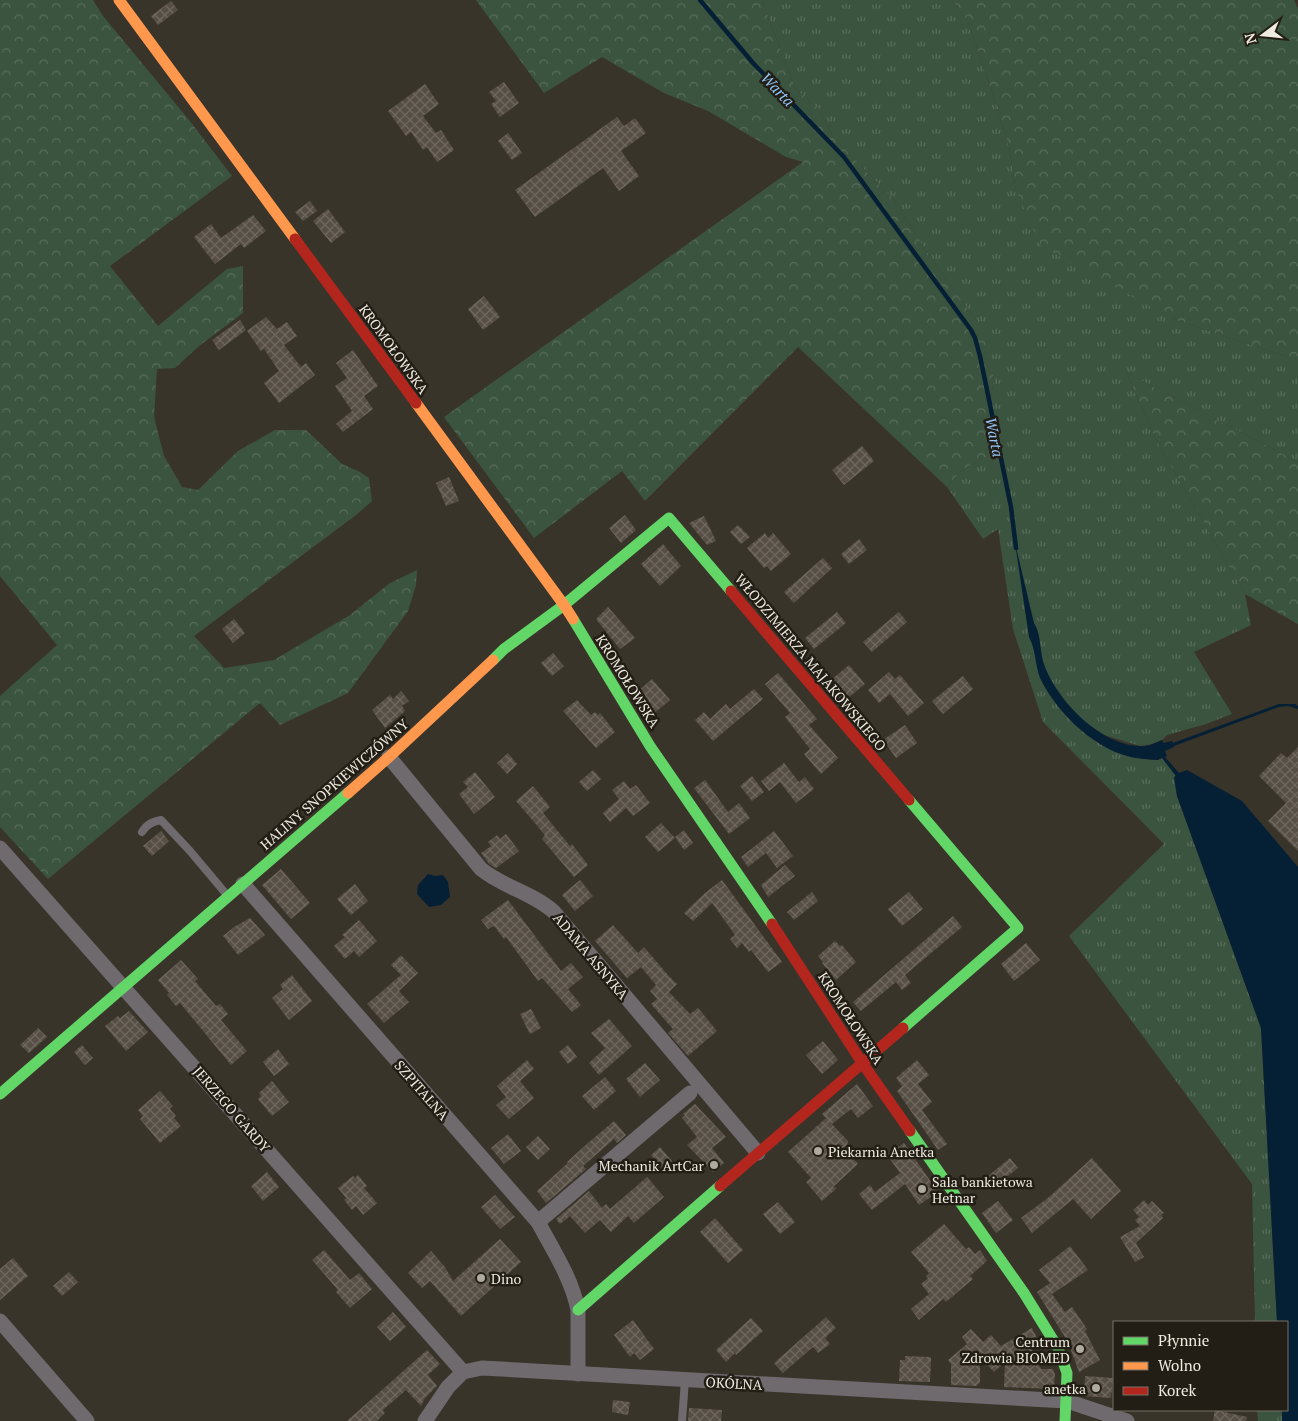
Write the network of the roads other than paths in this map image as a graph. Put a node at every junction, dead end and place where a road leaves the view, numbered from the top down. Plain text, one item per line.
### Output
1 (119, 0) edge
2 (564, 605) junction
3 (389, 756) junction
4 (142, 832) dead end
5 (0, 848) edge
6 (243, 884) junction
7 (228, 897) junction
8 (123, 987) junction
9 (863, 1064) junction
10 (690, 1093) dead end
11 (0, 1094) edge
12 (758, 1153) junction
13 (538, 1222) junction
14 (578, 1310) junction
15 (0, 1321) edge
16 (463, 1372) junction
17 (578, 1374) junction
18 (685, 1380) junction
19 (1067, 1401) junction
20 (87, 1421) edge
21 (425, 1421) edge
22 (682, 1421) edge
23 (1066, 1421) edge
24 (1127, 1421) edge

1 - 2 street, KROMOŁOWSKA
2 - 3 street, HALINY SNOPKIEWICZÓWNY
2 - 9 street, KROMOŁOWSKA
2 - 9 street, WŁODZIMIERZA MAJAKOWSKIEGO
3 - 6 street, HALINY SNOPKIEWICZÓWNY
3 - 12 street, ADAMA ASNYKA
4 - 7 lane
5 - 8 street, JERZEGO GARDY
6 - 7 street, HALINY SNOPKIEWICZÓWNY
6 - 13 street, SZPITALNA
7 - 8 street, HALINY SNOPKIEWICZÓWNY
8 - 11 street, HALINY SNOPKIEWICZÓWNY
8 - 16 street, JERZEGO GARDY
9 - 12 street
9 - 19 street, KROMOŁOWSKA
10 - 13 street
12 - 14 street
13 - 14 street, SZPITALNA
14 - 17 street, SZPITALNA
15 - 20 street
16 - 17 street, OKÓLNA
16 - 21 street
17 - 18 street, OKÓLNA
18 - 19 street, OKÓLNA
18 - 22 lane
19 - 23 street
19 - 24 street, OKÓLNA

